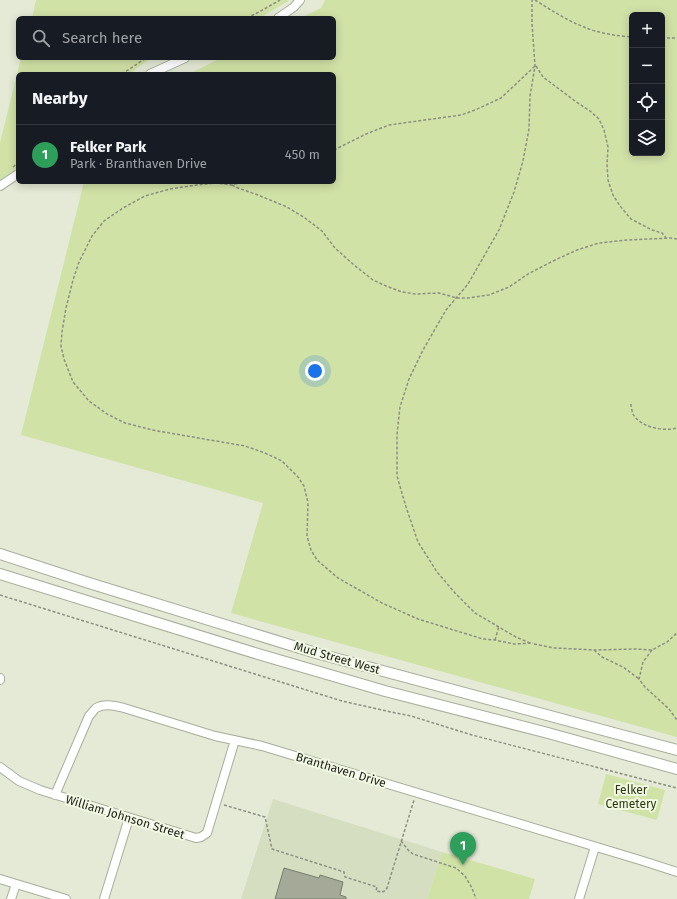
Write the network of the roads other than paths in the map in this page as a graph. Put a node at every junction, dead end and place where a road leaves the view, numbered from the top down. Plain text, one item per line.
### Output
1 (300, 0) edge
2 (281, 16) edge
3 (182, 60) edge
4 (154, 72) edge
5 (16, 175) edge
6 (0, 186) edge
7 (0, 554) edge
8 (0, 574) edge
9 (235, 740) junction
10 (677, 750) edge
11 (0, 767) edge
12 (677, 769) edge
13 (55, 795) junction
14 (129, 818) junction
15 (595, 846) junction
16 (677, 872) edge
17 (0, 880) edge
18 (16, 884) junction
19 (11, 899) edge
20 (66, 899) edge
21 (104, 899) edge
22 (579, 899) edge

1 - 2 street
3 - 4 street
5 - 6 street
7 - 10 main road, Mud Street West
8 - 12 main road, Mud Street West
9 - 13 street, Branthaven Drive
9 - 14 street, William Johnson Street
9 - 15 street, Branthaven Drive
11 - 13 street, William Johnson Street
13 - 14 street, William Johnson Street
14 - 21 street
15 - 16 street, Branthaven Drive
15 - 22 street
17 - 18 street
18 - 19 street
18 - 20 street

